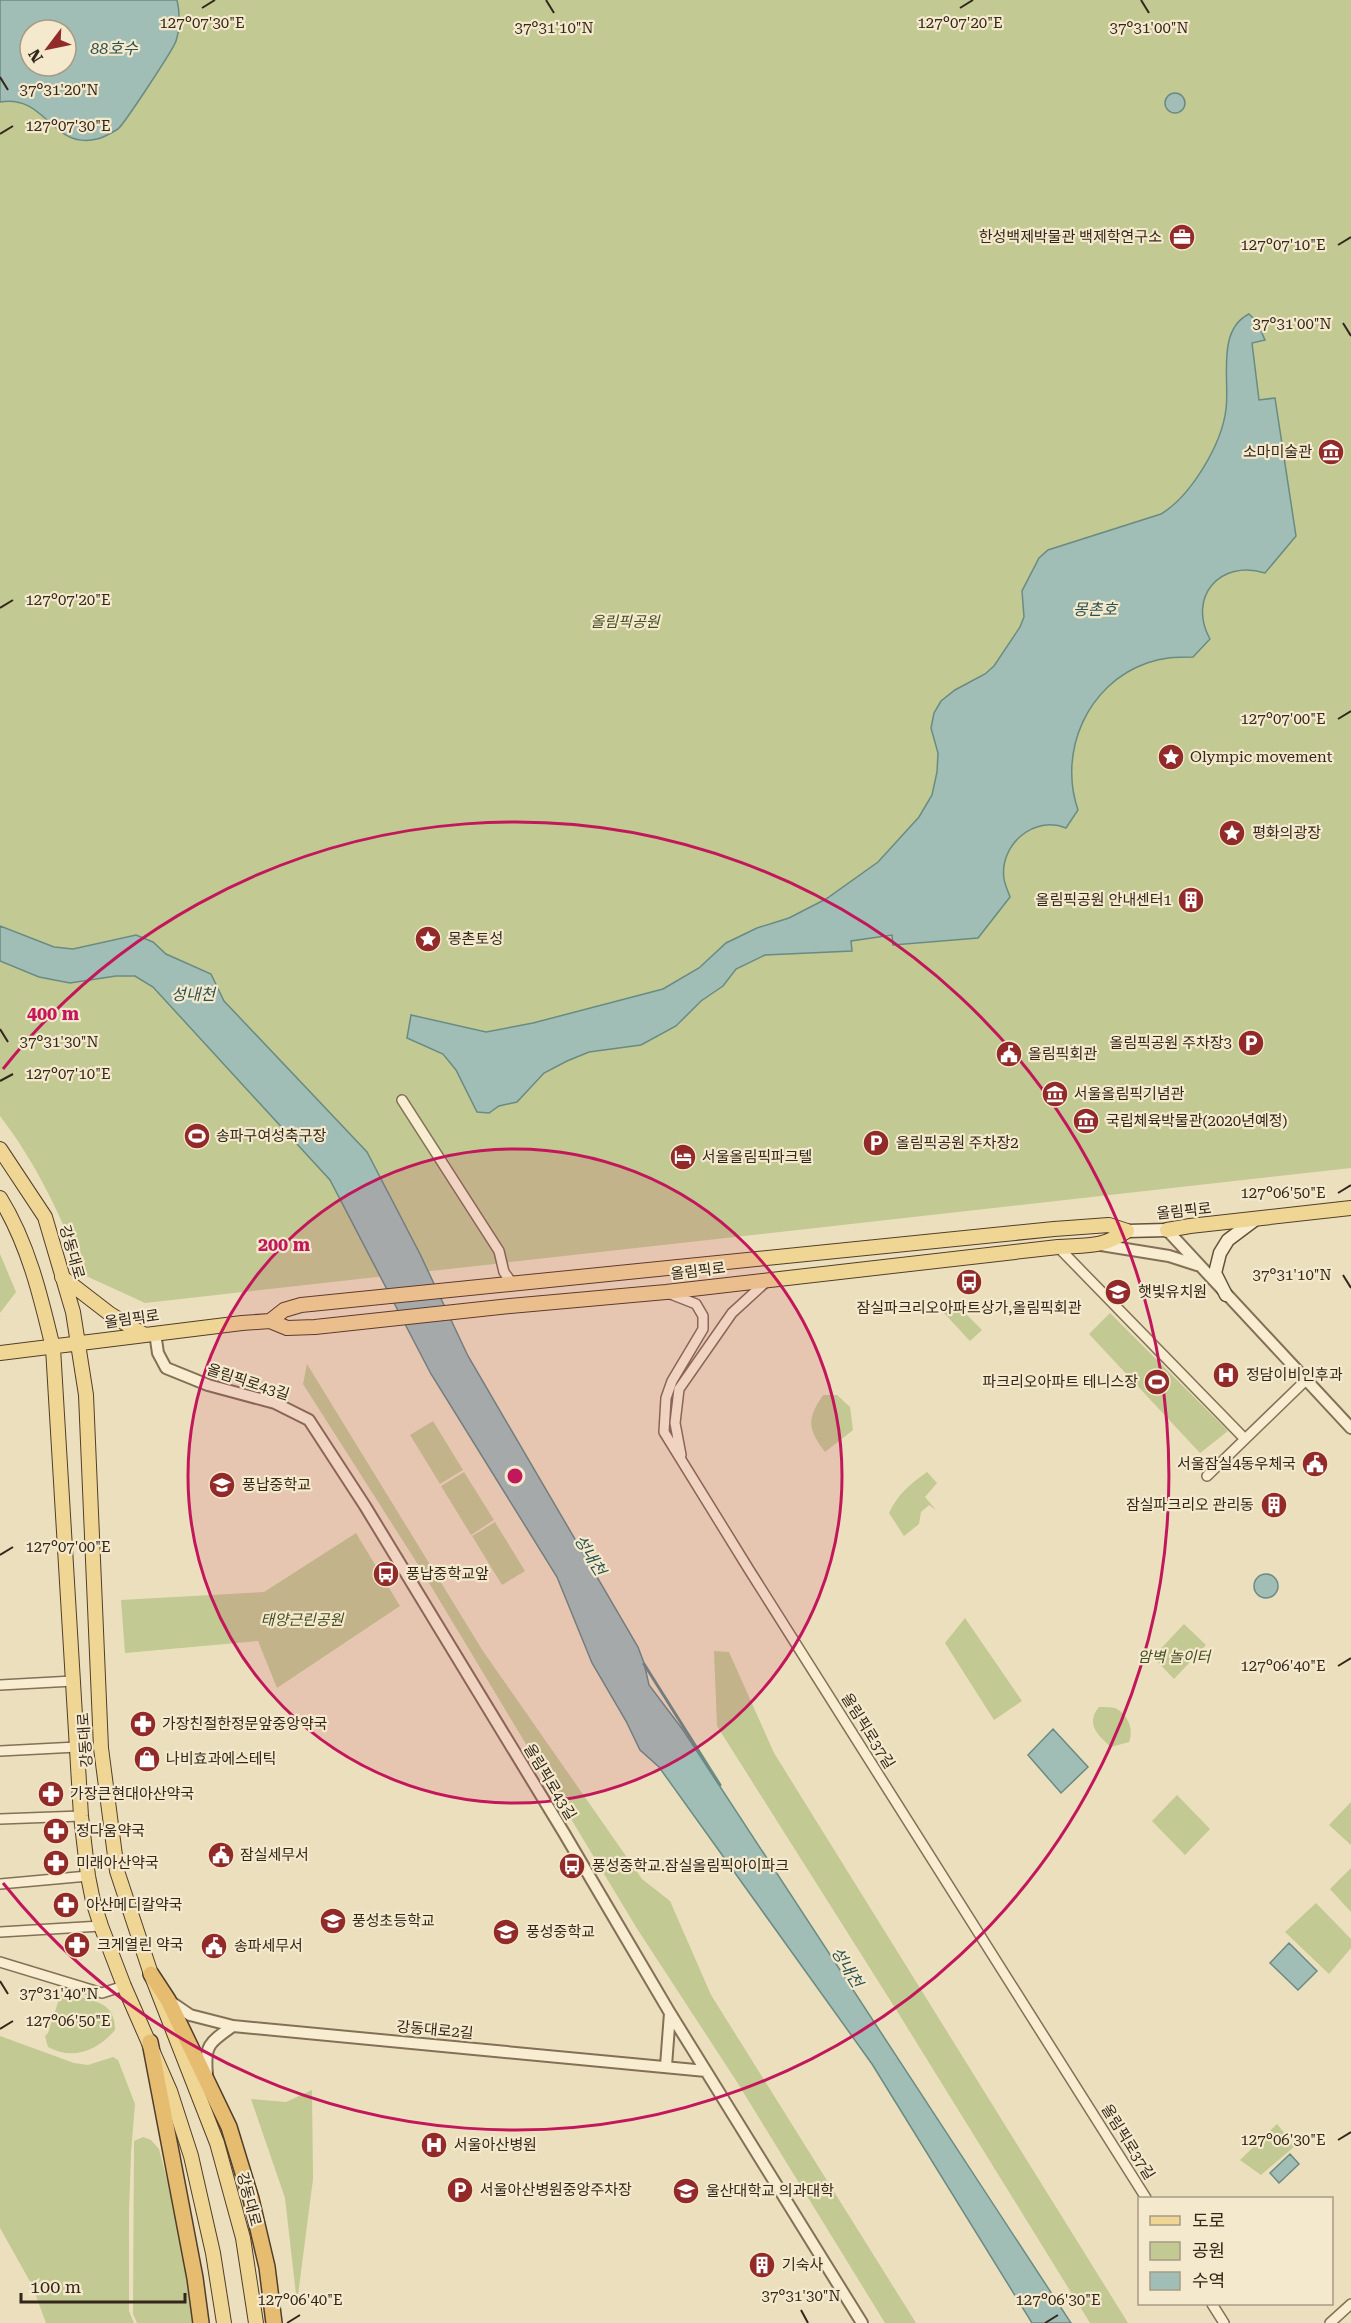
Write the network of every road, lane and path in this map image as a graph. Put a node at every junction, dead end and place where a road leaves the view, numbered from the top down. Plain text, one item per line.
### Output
1 (402, 1100) dead end
2 (0, 1149) edge
3 (0, 1198) edge
4 (1351, 1208) edge
5 (1256, 1219) junction
6 (1167, 1230) junction
7 (1127, 1231) junction
8 (1101, 1245) junction
9 (1058, 1247) junction
10 (1198, 1265) junction
11 (62, 1276) junction
12 (769, 1279) junction
13 (508, 1283) junction
14 (666, 1292) junction
15 (1226, 1295) junction
16 (270, 1321) junction
17 (149, 1333) junction
18 (79, 1344) junction
19 (53, 1348) junction
20 (0, 1353) edge
21 (1306, 1380) junction
22 (1351, 1428) edge
23 (1245, 1439) junction
24 (682, 1461) junction
25 (1207, 1476) dead end
26 (73, 1681) junction
27 (0, 1685) edge
28 (77, 1747) junction
29 (0, 1751) edge
30 (81, 1816) junction
31 (0, 1819) edge
32 (88, 1876) junction
33 (0, 1884) edge
34 (101, 1926) junction
35 (0, 1932) edge
36 (0, 1962) edge
37 (151, 1974) junction
38 (124, 1986) junction
39 (168, 2000) junction
40 (670, 2013) junction
41 (233, 2026) junction
42 (150, 2042) junction
43 (666, 2066) junction
44 (706, 2071) junction
45 (209, 2085) junction
46 (1145, 2197) edge
47 (1351, 2304) edge
48 (1213, 2305) edge
49 (201, 2323) edge
50 (224, 2323) edge
51 (256, 2323) edge
52 (274, 2323) edge
53 (862, 2323) edge
54 (1224, 2323) edge
55 (1330, 2323) edge

1 - 13 street
2 - 11 main road, 강동대로
3 - 19 main road, 강동대로
4 - 5 main road, 올림픽로
5 - 6 main road, 올림픽로
5 - 15 main road
6 - 7 main road, 올림픽로
6 - 10 street
7 - 8 main road, 올림픽로
7 - 13 main road, 올림픽로
8 - 9 main road, 올림픽로
8 - 10 street
9 - 12 main road, 올림픽로
9 - 23 street
10 - 15 street
11 - 17 main road
11 - 18 main road, 강동대로
12 - 14 main road, 올림픽로
12 - 24 street, 올림픽로37길
13 - 16 main road, 올림픽로
14 - 16 main road, 올림픽로
14 - 24 street
15 - 21 street
16 - 17 main road, 올림픽로
17 - 18 main road, 올림픽로
17 - 40 street, 올림픽로43길
18 - 19 main road, 올림픽로
18 - 37 main road, 강동대로
19 - 20 main road, 올림픽로
19 - 26 main road, 강동대로
21 - 22 street
21 - 23 street
23 - 25 street
24 - 46 street, 올림픽로37길
26 - 27 street
26 - 28 main road, 강동대로
28 - 29 street
28 - 30 main road, 강동대로
30 - 31 street
30 - 32 main road, 강동대로
32 - 33 street
32 - 34 main road, 강동대로
34 - 35 street
34 - 38 main road, 강동대로
36 - 38 street
37 - 39 highway
37 - 51 main road, 강동대로
38 - 42 main road, 강동대로
39 - 41 street, 강동대로2길
39 - 45 highway
40 - 43 street
40 - 44 street, 올림픽로43길
41 - 43 street, 강동대로2길
41 - 45 street
42 - 49 highway
42 - 50 main road, 강동대로
43 - 44 street, 강동대로2길
44 - 53 street, 올림픽로43길
45 - 52 highway
47 - 55 street
48 - 54 street

